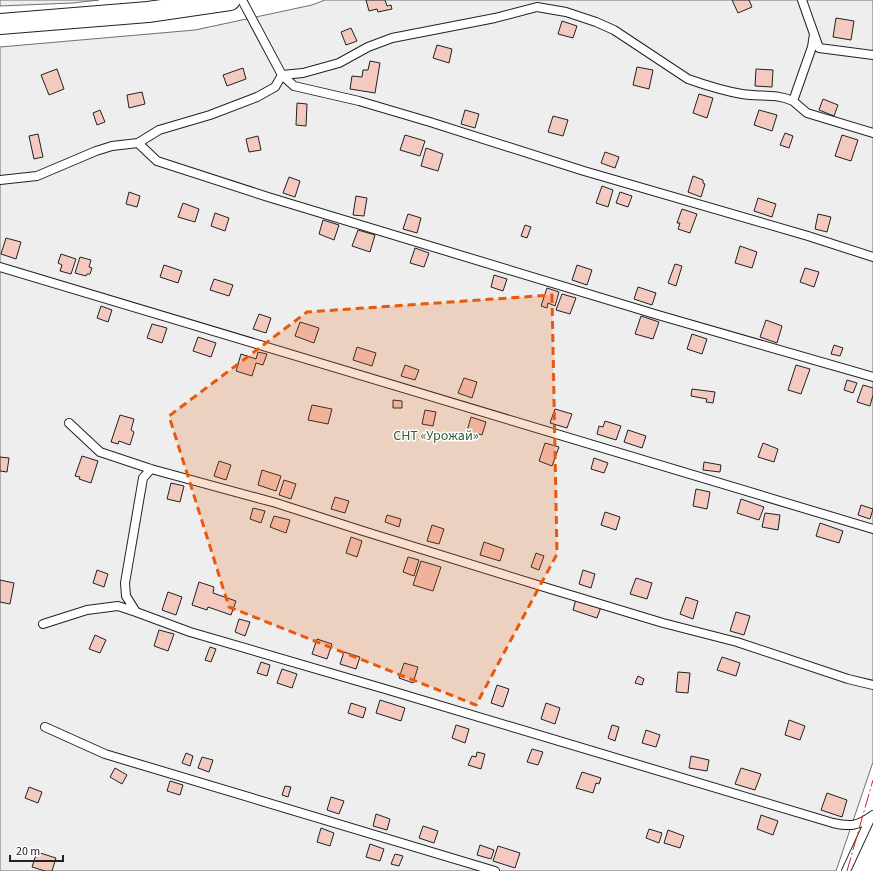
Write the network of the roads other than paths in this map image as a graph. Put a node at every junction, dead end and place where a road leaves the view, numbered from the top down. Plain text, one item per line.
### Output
1 (230, 0) edge
2 (242, 0) edge
3 (802, 0) edge
4 (0, 24) edge
5 (814, 34) junction
6 (873, 55) edge
7 (282, 75) junction
8 (793, 101) junction
9 (873, 133) edge
10 (138, 143) junction
11 (0, 180) edge
12 (873, 257) edge
13 (0, 267) edge
14 (873, 377) edge
15 (69, 423) dead end
16 (151, 469) junction
17 (873, 529) edge
18 (136, 612) junction
19 (43, 624) dead end
20 (873, 685) edge
21 (45, 727) dead end
22 (872, 816) edge
23 (495, 871) edge
24 (846, 871) edge

1 - 4 street
2 - 7 lane
3 - 5 lane
5 - 6 lane
5 - 8 lane
7 - 8 lane
7 - 10 lane
7 - 12 lane
8 - 9 lane
10 - 11 lane
10 - 14 lane
13 - 17 lane
15 - 16 lane
16 - 18 lane
16 - 20 lane
18 - 19 lane
18 - 22 lane
21 - 23 lane
22 - 24 lane

